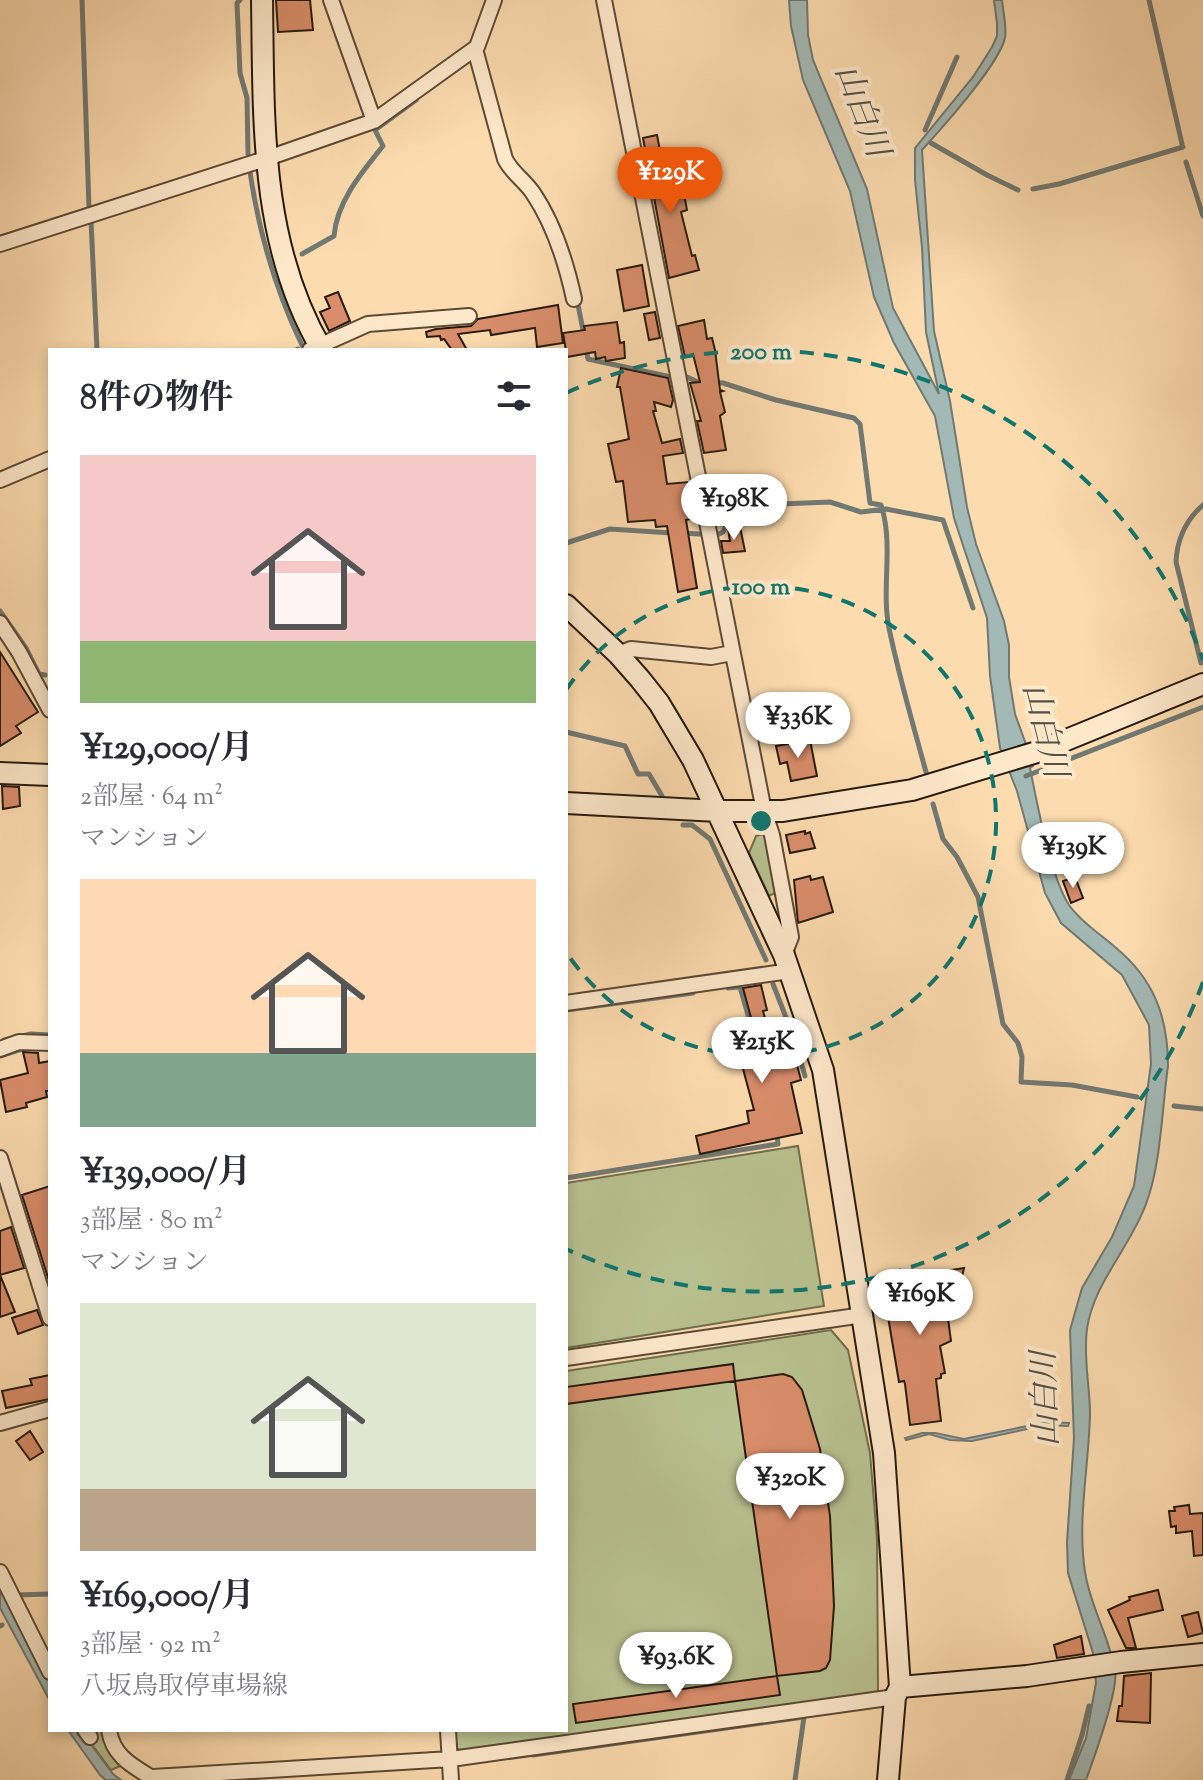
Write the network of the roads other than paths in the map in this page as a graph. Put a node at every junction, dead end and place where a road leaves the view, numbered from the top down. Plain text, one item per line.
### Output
1 (262, 0) edge
2 (331, 0) edge
3 (494, 0) edge
4 (604, 0) edge
5 (475, 49) junction
6 (374, 121) junction
7 (265, 159) junction
8 (0, 244) edge
9 (574, 299) dead end
10 (469, 316) dead end
11 (317, 348) edge
12 (319, 348) edge
13 (48, 460) edge
14 (0, 480) edge
15 (568, 607) edge
16 (0, 623) edge
17 (732, 653) junction
18 (618, 654) junction
19 (44, 684) edge
20 (1203, 684) edge
21 (0, 773) edge
22 (48, 775) edge
23 (568, 803) edge
24 (718, 811) junction
25 (764, 811) junction
26 (787, 963) junction
27 (568, 1003) edge
28 (48, 1043) edge
29 (0, 1049) edge
30 (0, 1158) edge
31 (48, 1312) edge
32 (863, 1315) junction
33 (568, 1358) edge
34 (48, 1410) edge
35 (0, 1423) edge
36 (0, 1572) edge
37 (1203, 1654) edge
38 (48, 1668) edge
39 (897, 1692) junction
40 (109, 1732) edge
41 (448, 1732) edge
42 (451, 1759) junction
43 (152, 1778) edge
44 (451, 1780) edge
45 (888, 1780) edge

1 - 7 main road
2 - 6 street
3 - 5 street
4 - 17 street
5 - 6 street
5 - 9 street
6 - 7 street
7 - 8 street
7 - 11 main road
10 - 12 street
13 - 14 street
15 - 18 main road
16 - 19 street
17 - 18 street
17 - 25 street
18 - 24 main road
20 - 25 main road
21 - 22 main road
23 - 24 main road
24 - 25 main road
24 - 26 main road
25 - 26 street
26 - 27 street
26 - 32 main road
28 - 29 street
30 - 31 street
32 - 33 street
32 - 39 main road
34 - 35 street
36 - 38 street
37 - 39 main road
39 - 42 street
39 - 45 main road
40 - 43 street
41 - 42 street
42 - 43 street
42 - 44 street

